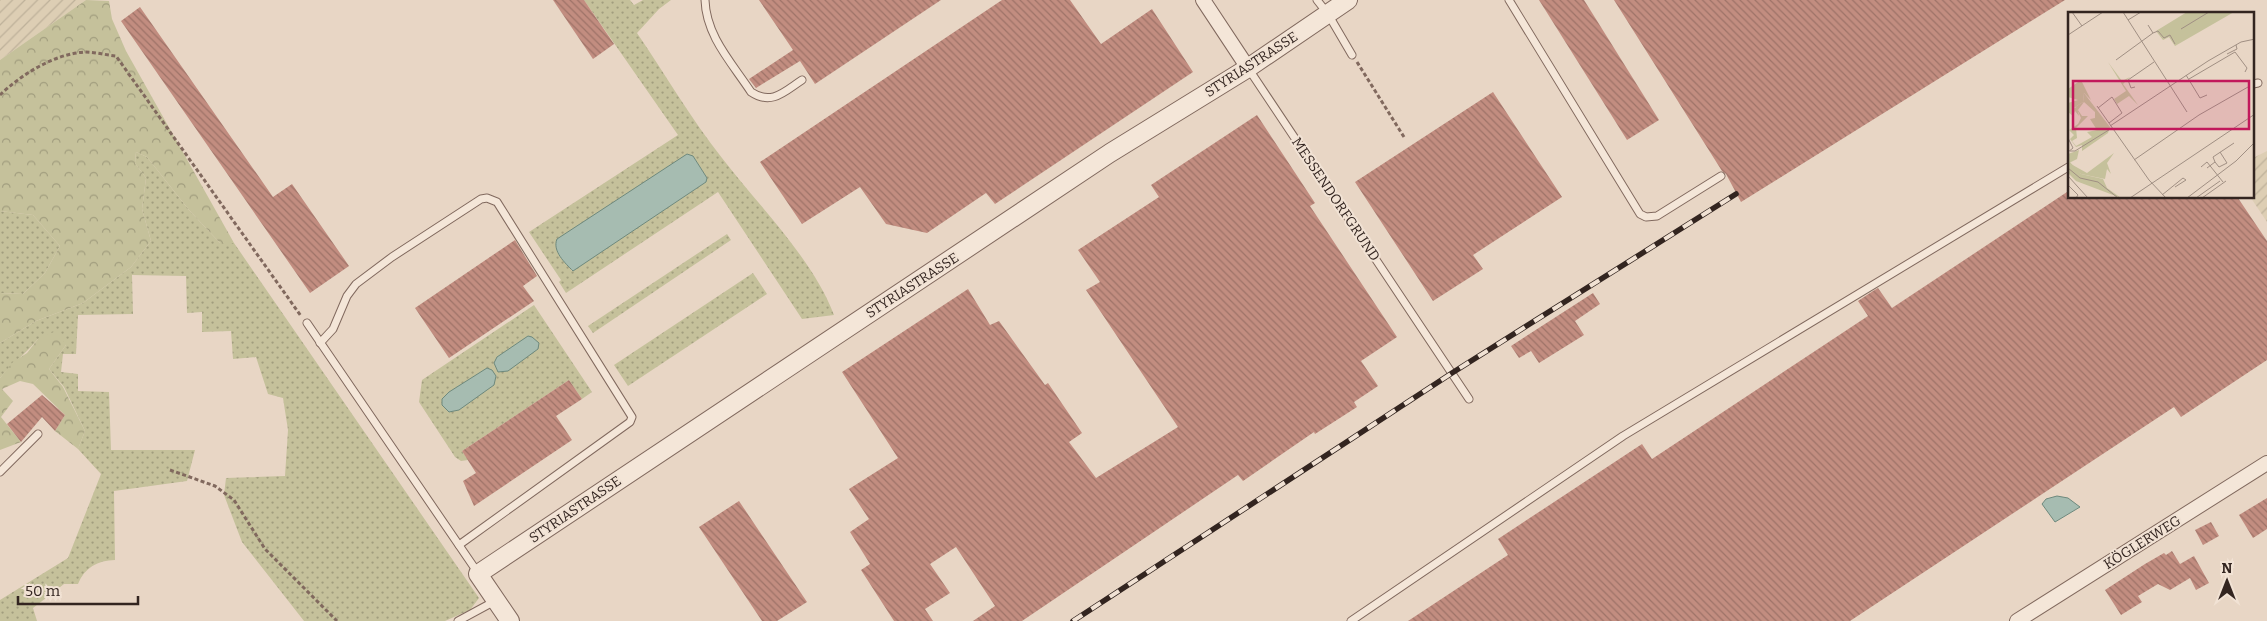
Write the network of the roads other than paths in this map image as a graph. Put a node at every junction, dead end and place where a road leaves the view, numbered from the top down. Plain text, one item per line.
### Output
1 (705, 0) edge
2 (1203, 0) edge
3 (1348, 0) edge
4 (1509, 0) edge
5 (1322, 7) edge
6 (1352, 55) road end
7 (1248, 68) junction
8 (802, 80) dead end
9 (2068, 167) edge
10 (1721, 176) dead end
11 (307, 324) road end
12 (320, 343) junction
13 (1469, 399) dead end
14 (38, 434) dead end
15 (2267, 463) edge
16 (0, 472) edge
17 (459, 545) junction
18 (478, 574) junction
19 (496, 600) junction
20 (458, 621) edge
21 (510, 621) edge
22 (1351, 621) edge
23 (2017, 621) edge

1 - 8 lane
2 - 7 street, MESSENDORFGRUND
3 - 5 street, STYRIASTRASSE
4 - 10 lane
5 - 6 lane
5 - 7 street, STYRIASTRASSE
7 - 13 lane, MESSENDORFGRUND
7 - 18 street, STYRIASTRASSE
9 - 22 lane
11 - 12 lane
12 - 17 lane
12 - 17 lane
14 - 16 lane
15 - 23 street, KÖGLERWEG
17 - 18 lane
18 - 19 street
19 - 20 lane
19 - 21 street

